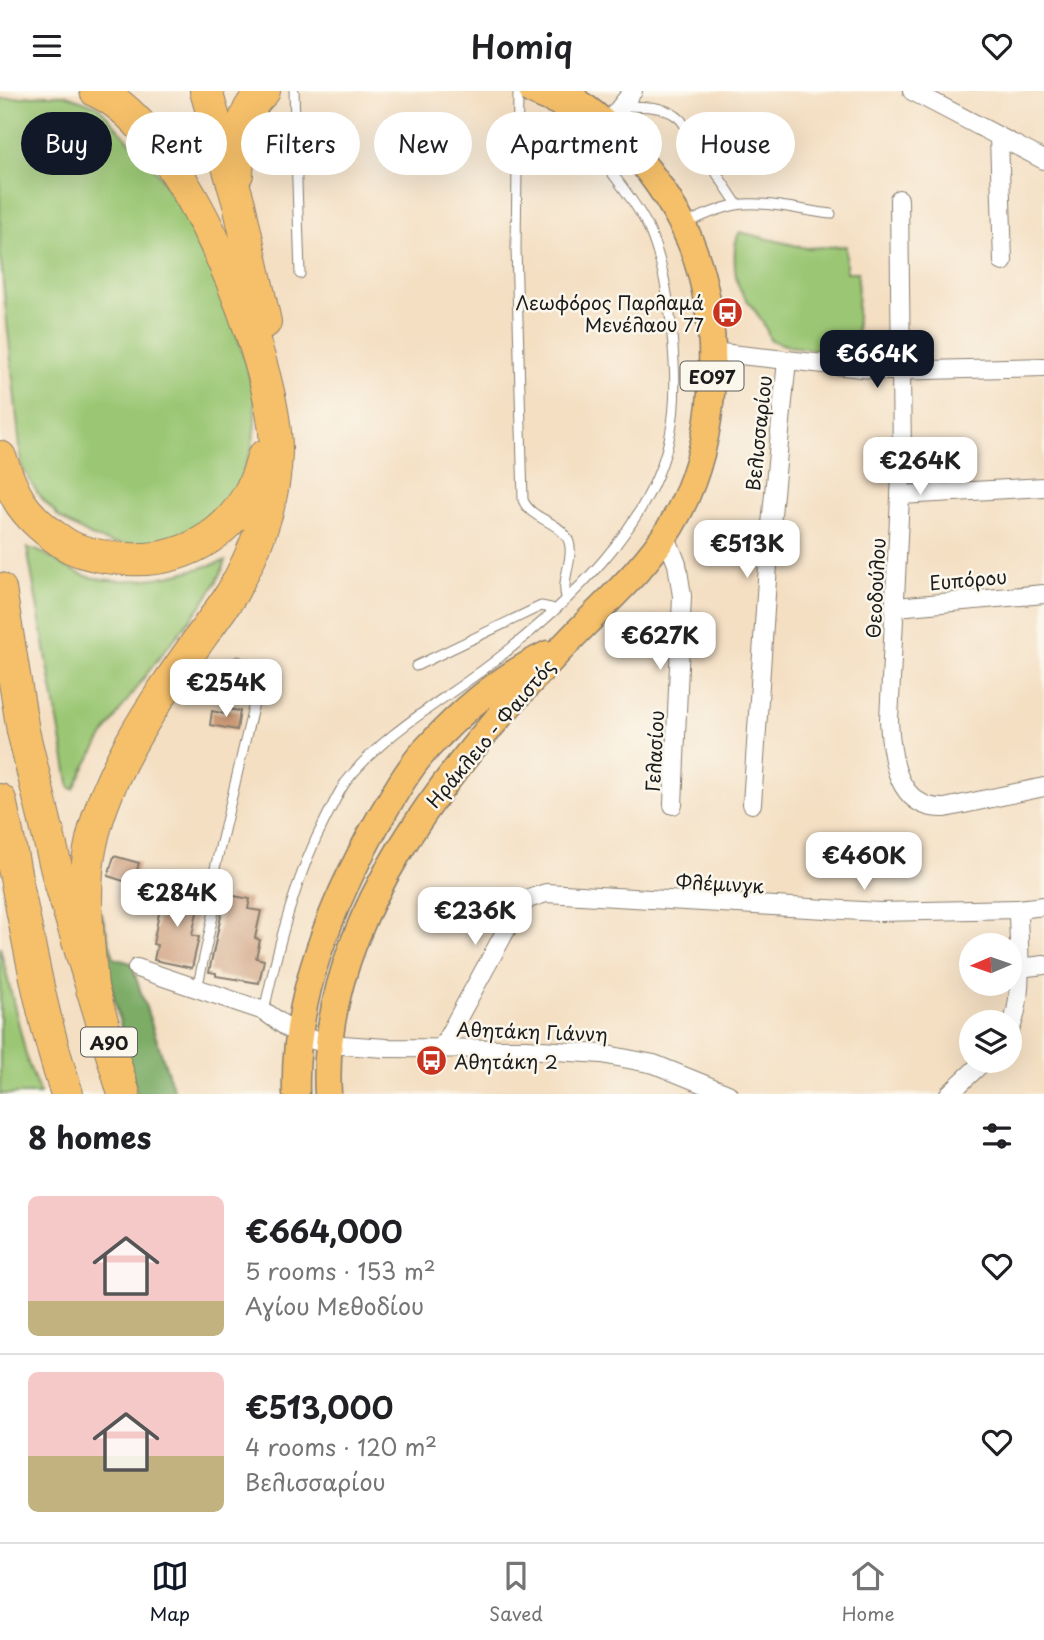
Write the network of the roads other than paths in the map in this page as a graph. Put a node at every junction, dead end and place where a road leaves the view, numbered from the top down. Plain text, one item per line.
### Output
1 (96, 91) edge
2 (206, 91) edge
3 (264, 91) edge
4 (294, 91) edge
5 (517, 91) edge
6 (532, 91) edge
7 (633, 91) edge
8 (912, 91) edge
9 (574, 96) edge
10 (608, 112) edge
11 (616, 112) edge
12 (640, 112) edge
13 (999, 137) junction
14 (1044, 160) edge
15 (613, 175) edge
16 (649, 175) edge
17 (899, 199) dead end
18 (239, 204) junction
19 (737, 204) junction
20 (831, 214) dead end
21 (682, 224) junction
22 (1003, 262) dead end
23 (300, 274) dead end
24 (712, 352) junction
25 (787, 360) junction
26 (1044, 367) edge
27 (901, 372) junction
28 (272, 410) junction
29 (0, 457) edge
30 (1044, 488) edge
31 (901, 495) junction
32 (665, 534) junction
33 (0, 589) edge
34 (1044, 594) edge
35 (566, 597) junction
36 (896, 607) junction
37 (553, 612) junction
38 (562, 647) junction
39 (238, 661) dead end
40 (416, 666) dead end
41 (1044, 787) edge
42 (0, 800) edge
43 (752, 804) dead end
44 (673, 805) dead end
45 (0, 902) edge
46 (1044, 906) edge
47 (1018, 908) junction
48 (1018, 933) edge
49 (1044, 965) edge
50 (137, 968) dead end
51 (1022, 968) edge
52 (92, 989) junction
53 (197, 989) junction
54 (264, 1011) junction
55 (299, 1035) junction
56 (52, 1041) junction
57 (328, 1044) junction
58 (441, 1049) junction
59 (971, 1073) edge
60 (67, 1094) edge
61 (124, 1094) edge
62 (296, 1094) edge
63 (328, 1094) edge
64 (728, 1094) edge
65 (948, 1094) edge

1 - 28 highway
2 - 18 highway
3 - 18 highway
4 - 23 lane
5 - 35 lane
6 - 9 main road, ΕΟ97
7 - 11 street
8 - 13 street
9 - 10 main road, ΕΟ97
12 - 19 lane
13 - 14 street
13 - 22 street
15 - 35 lane
16 - 21 main road, ΕΟ97
17 - 27 street, Θεοδούλου
18 - 28 highway
19 - 20 lane
19 - 21 lane
21 - 24 main road, ΕΟ97
24 - 25 street
24 - 32 main road, ΕΟ97
25 - 27 street
25 - 43 street, Βελισσαρίου
26 - 27 street
27 - 31 street, Θεοδούλου
28 - 29 highway
28 - 52 highway
30 - 31 street
31 - 36 street, Θεοδούλου
32 - 38 main road, ΕΟ97
32 - 44 street, Γελασίου
33 - 52 highway, Α90
34 - 36 street, Ευπόρου
35 - 37 lane
36 - 41 street, Θεοδούλου
37 - 40 lane
37 - 54 lane
38 - 55 main road, Ηράκλειο - Φαιστός / ΕΟ97
38 - 57 main road, Ηράκλειο - Φαιστός / ΕΟ97
39 - 53 lane
42 - 56 highway, Α90
45 - 56 highway
46 - 47 street, Φλέμινγκ
47 - 48 street
47 - 58 street, Φλέμινγκ
49 - 51 street
50 - 53 street, Αθητάκη Γιάννη
52 - 61 highway, Α90
53 - 54 street, Αθητάκη Γιάννη
54 - 55 street, Αθητάκη Γιάννη
55 - 57 street, Αθητάκη Γιάννη
55 - 62 main road, Ηράκλειο - Φαιστός / ΕΟ97
56 - 60 highway, Α90
57 - 58 street, Αθητάκη Γιάννη
57 - 63 main road, Ηράκλειο - Φαιστός / ΕΟ97
58 - 64 street, Αθητάκη Γιάννη
59 - 65 street

